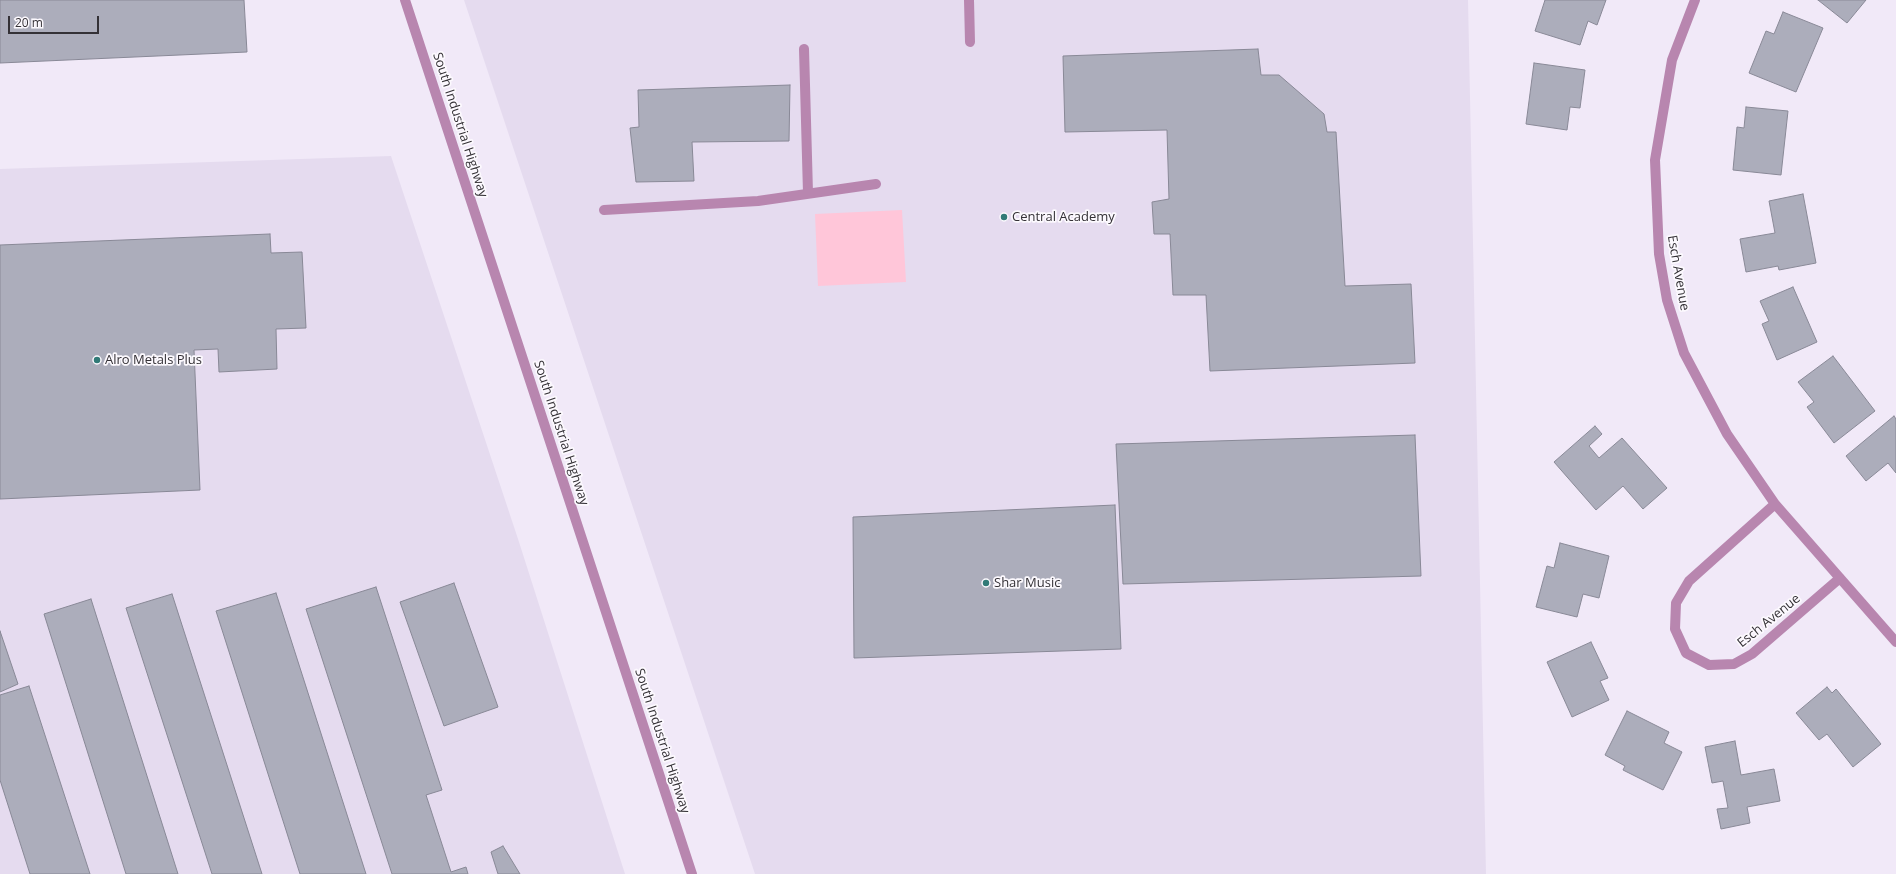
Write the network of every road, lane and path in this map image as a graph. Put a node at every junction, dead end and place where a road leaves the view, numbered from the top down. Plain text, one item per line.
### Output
1 (406, 0) edge
2 (969, 0) edge
3 (1695, 0) edge
4 (970, 42) dead end
5 (804, 49) dead end
6 (876, 184) dead end
7 (808, 192) junction
8 (604, 210) dead end
9 (1775, 504) junction
10 (1840, 578) junction
11 (1896, 642) edge
12 (692, 874) edge

1 - 12 street, South Industrial Highway
2 - 4 street
3 - 9 street, Esch Avenue
5 - 7 street
6 - 7 street
7 - 8 street
9 - 10 street, Esch Avenue
9 - 10 street, Esch Avenue
10 - 11 street, Esch Avenue

